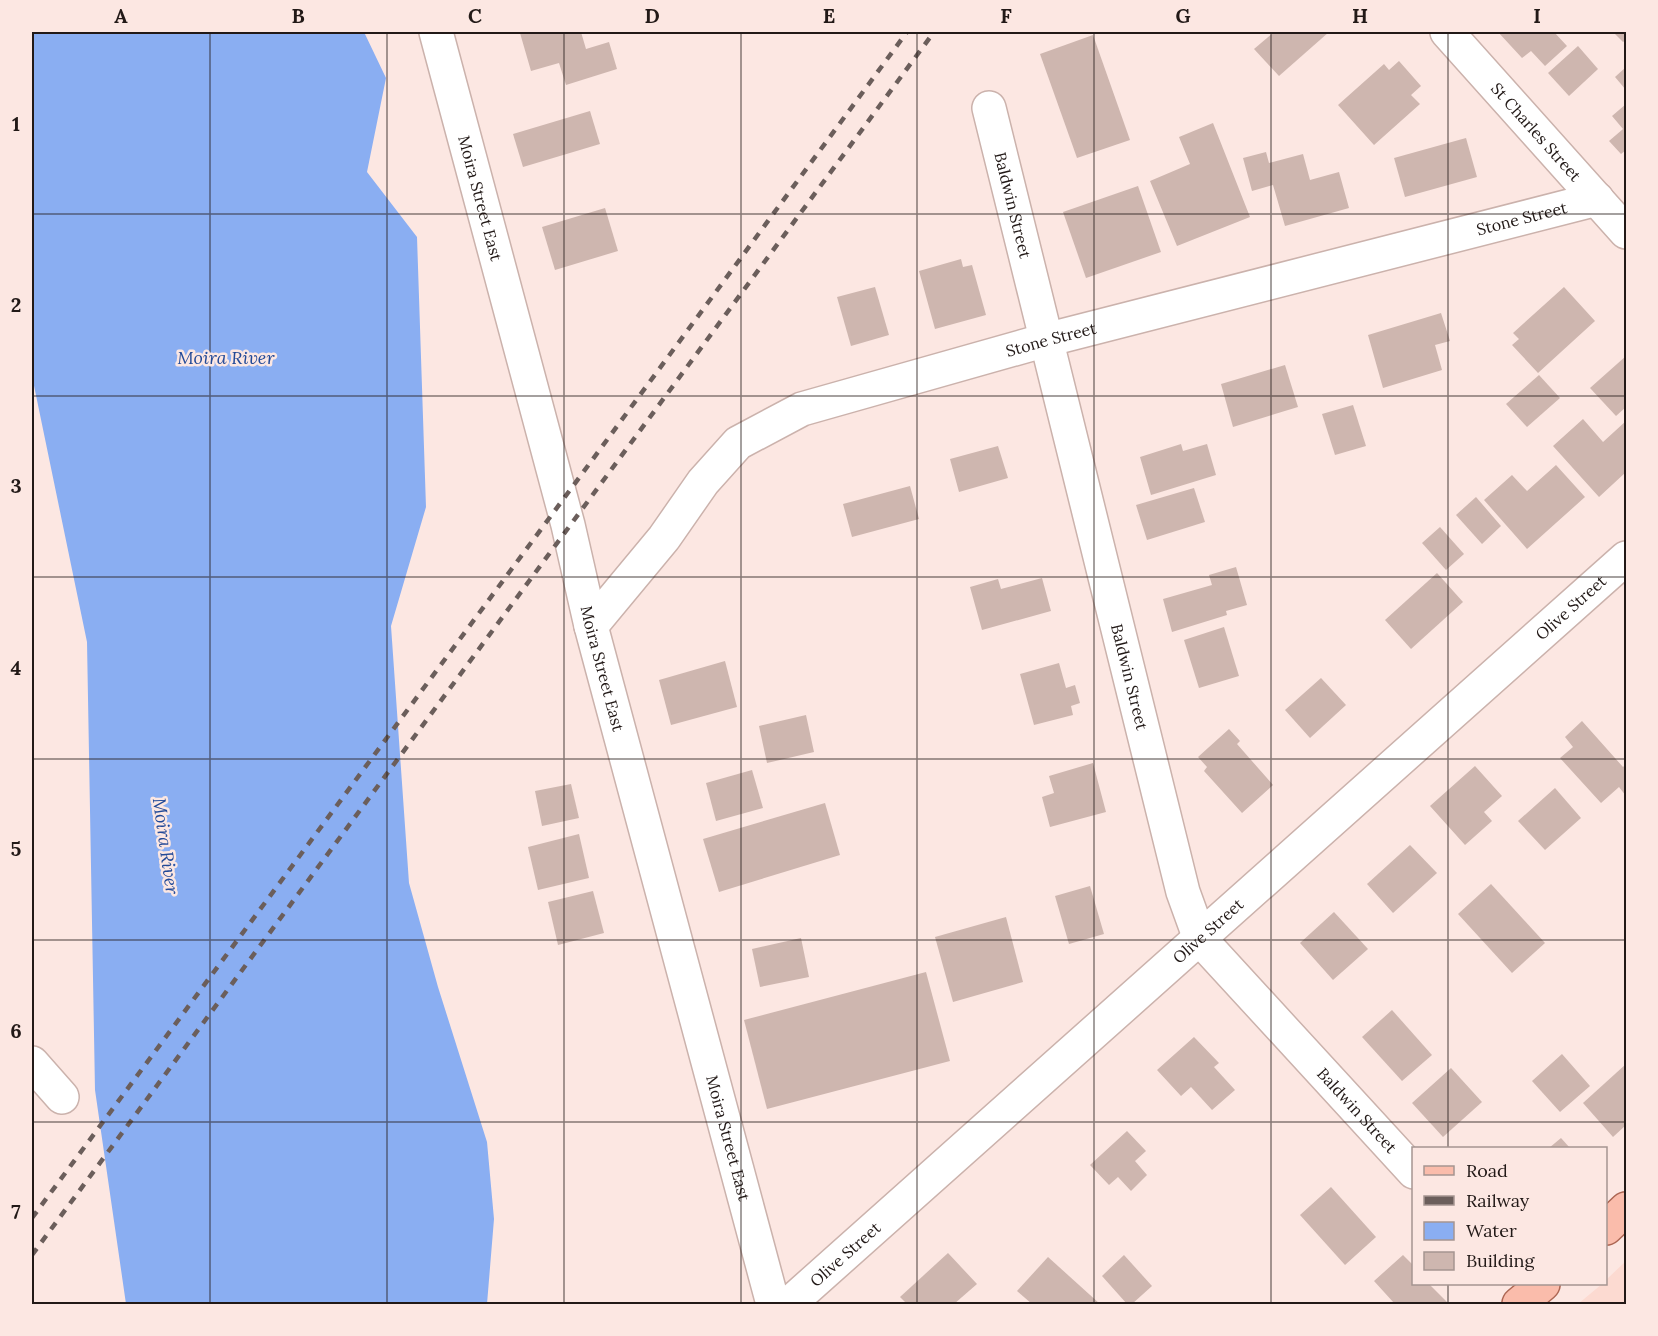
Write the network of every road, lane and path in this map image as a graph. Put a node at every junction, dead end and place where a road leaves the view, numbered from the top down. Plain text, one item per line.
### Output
1 (436, 32) edge
2 (1447, 32) edge
3 (989, 108) dead end
4 (1597, 199) junction
5 (1626, 232) edge
6 (1047, 340) junction
7 (1626, 558) edge
8 (591, 626) junction
9 (1200, 939) junction
10 (32, 1063) edge
11 (62, 1097) dead end
12 (1412, 1171) edge
13 (1626, 1209) edge
14 (1607, 1226) edge
15 (773, 1305) edge
16 (789, 1305) edge

1 - 8 street, Moira Street East
2 - 4 street, St Charles Street
3 - 6 street, Baldwin Street
4 - 5 street, St Charles Street
4 - 6 street, Stone Street
6 - 8 street, Stone Street
6 - 9 street, Baldwin Street
7 - 9 street, Olive Street
8 - 15 street, Moira Street East
9 - 12 street, Baldwin Street
9 - 16 street, Olive Street
10 - 11 street
13 - 14 main road

